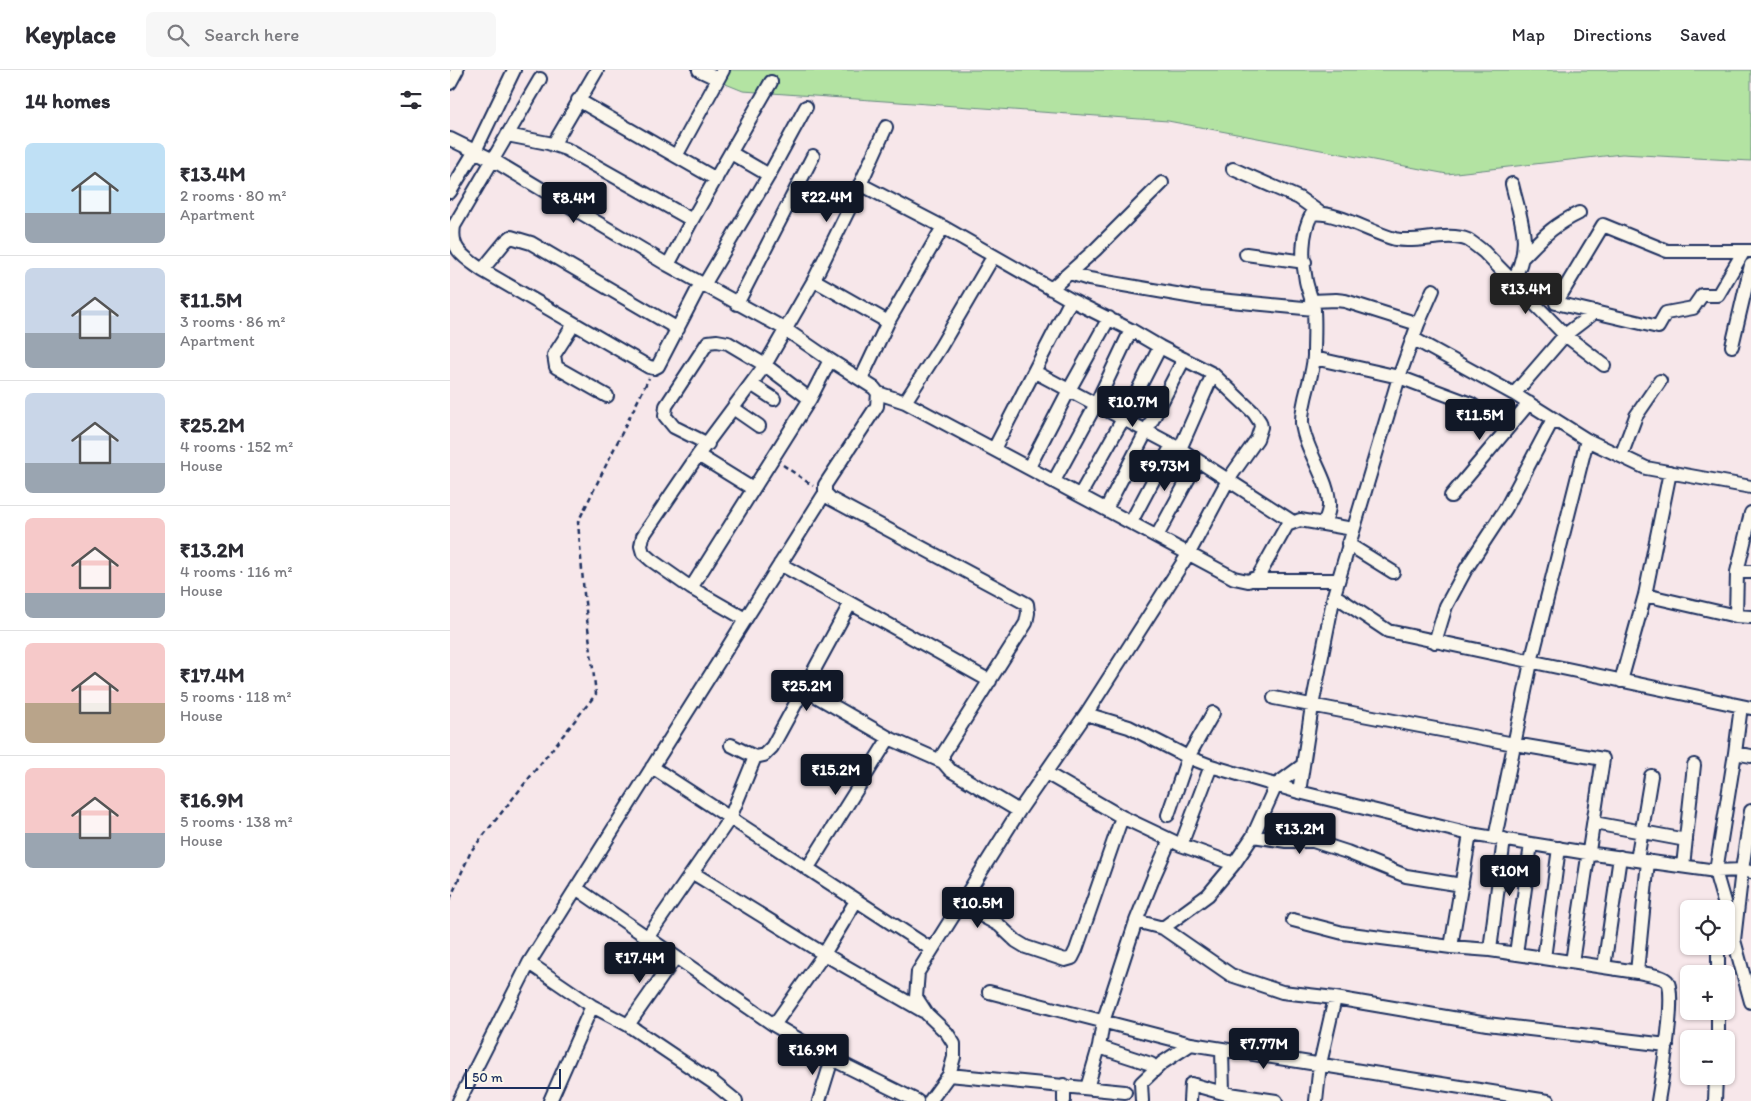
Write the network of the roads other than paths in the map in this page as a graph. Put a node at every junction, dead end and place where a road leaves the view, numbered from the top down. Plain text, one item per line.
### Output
1 (457, 70) edge
2 (514, 70) edge
3 (597, 70) edge
4 (699, 70) edge
5 (721, 75) edge
6 (540, 79) dead end
7 (771, 82) dead end
8 (450, 83) edge
9 (578, 100) junction
10 (806, 108) dead end
11 (886, 126) dead end
12 (508, 135) junction
13 (450, 139) edge
14 (553, 145) junction
15 (475, 151) junction
16 (731, 153) junction
17 (676, 156) junction
18 (813, 156) dead end
19 (493, 160) junction
20 (1233, 169) dead end
21 (769, 175) junction
22 (716, 179) junction
23 (1162, 183) dead end
24 (860, 184) junction
25 (1512, 184) dead end
26 (450, 192) edge
27 (1320, 212) junction
28 (1579, 213) dead end
29 (692, 220) junction
30 (943, 227) junction
31 (1747, 251) edge
32 (1246, 254) dead end
33 (993, 257) junction
34 (1522, 258) junction
35 (1304, 262) junction
36 (668, 265) junction
37 (1751, 265) edge
38 (482, 270) junction
39 (1070, 273) junction
40 (814, 280) junction
41 (1512, 281) junction
42 (705, 286) junction
43 (1051, 289) junction
44 (1433, 290) dead end
45 (1072, 300) junction
46 (732, 301) junction
47 (1312, 305) junction
48 (1595, 312) junction
49 (1109, 318) junction
50 (888, 322) junction
51 (574, 324) junction
52 (1418, 324) junction
53 (678, 329) junction
54 (785, 329) junction
55 (1132, 330) junction
56 (1565, 334) junction
57 (1414, 339) junction
58 (1732, 346) dead end
59 (1160, 347) junction
60 (1314, 358) junction
61 (1184, 359) junction
62 (830, 360) junction
63 (765, 365) junction
64 (1604, 365) dead end
65 (1035, 372) junction
66 (1213, 374) junction
67 (1399, 377) junction
68 (861, 379) junction
69 (1660, 381) dead end
70 (751, 384) junction
71 (1069, 390) junction
72 (878, 393) junction
73 (1514, 394) junction
74 (607, 396) dead end
75 (774, 399) dead end
76 (810, 399) junction
77 (905, 402) junction
78 (1529, 403) junction
79 (1096, 404) junction
80 (733, 408) junction
81 (1123, 419) junction
82 (1553, 419) junction
83 (759, 426) dead end
84 (1507, 429) junction
85 (1147, 431) junction
86 (1587, 440) junction
87 (708, 444) junction
88 (1176, 447) junction
89 (994, 449) junction
90 (698, 456) junction
91 (1621, 456) junction
92 (1198, 461) junction
93 (1029, 468) junction
94 (1670, 472) junction
95 (1228, 480) junction
96 (1054, 481) junction
97 (1751, 487) edge
98 (753, 489) junction
99 (825, 493) junction
100 (1080, 495) junction
101 (1452, 496) dead end
102 (1106, 509) junction
103 (1751, 513) edge
104 (1131, 522) junction
105 (1293, 522) junction
106 (1324, 524) junction
107 (1353, 529) junction
108 (1156, 536) junction
109 (1348, 544) junction
110 (1189, 554) junction
111 (780, 564) junction
112 (1393, 572) dead end
113 (1737, 572) junction
114 (1751, 572) edge
115 (1252, 580) junction
116 (1338, 580) junction
117 (691, 588) junction
118 (1334, 595) junction
119 (1645, 596) junction
120 (850, 604) junction
121 (1736, 616) junction
122 (1751, 617) edge
123 (745, 619) junction
124 (1435, 642) junction
125 (1531, 662) junction
126 (1621, 681) junction
127 (990, 682) junction
128 (804, 689) junction
129 (1274, 698) dead end
130 (1312, 706) junction
131 (1746, 707) edge
132 (1213, 713) dead end
133 (1086, 714) junction
134 (889, 738) junction
135 (1514, 744) junction
136 (731, 745) dead end
137 (1735, 753) junction
138 (1751, 756) edge
139 (755, 757) junction
140 (1188, 757) junction
141 (943, 762) junction
142 (1303, 765) junction
143 (1694, 765) dead end
144 (1211, 766) junction
145 (652, 767) junction
146 (1046, 773) junction
147 (1652, 776) dead end
148 (1276, 785) junction
149 (1299, 792) junction
150 (1019, 811) junction
151 (1751, 811) edge
152 (1168, 815) dead end
153 (1122, 817) junction
154 (730, 818) junction
155 (1594, 823) junction
156 (1642, 832) junction
157 (1470, 834) junction
158 (1253, 836) junction
159 (1500, 839) junction
160 (1686, 840) junction
161 (1175, 842) junction
162 (1532, 844) junction
163 (1559, 848) junction
164 (1587, 853) junction
165 (1620, 857) junction
166 (1643, 861) junction
167 (1234, 864) junction
168 (1683, 866) junction
169 (807, 869) junction
170 (1716, 871) junction
171 (1746, 871) edge
172 (693, 873) junction
173 (1462, 885) junction
174 (576, 888) junction
175 (1718, 900) edge
176 (1723, 900) edge
177 (856, 901) junction
178 (960, 904) junction
179 (1293, 920) dead end
180 (1136, 921) junction
181 (1163, 928) junction
182 (1735, 934) edge
183 (647, 938) junction
184 (1735, 944) edge
185 (1452, 947) junction
186 (931, 949) junction
187 (1490, 950) junction
188 (824, 954) junction
189 (1516, 954) junction
190 (675, 958) junction
191 (1544, 958) junction
192 (1572, 962) junction
193 (529, 963) junction
194 (1604, 967) junction
195 (1638, 972) junction
196 (989, 992) dead end
197 (1335, 998) junction
198 (1751, 1002) edge
199 (592, 1006) junction
200 (927, 1014) junction
201 (1103, 1022) junction
202 (628, 1025) junction
203 (774, 1025) junction
204 (1191, 1044) junction
205 (1667, 1045) junction
206 (1098, 1046) junction
207 (1222, 1049) junction
208 (832, 1059) junction
209 (1151, 1064) dead end
210 (1320, 1064) junction
211 (949, 1075) junction
212 (1064, 1085) junction
213 (1716, 1085) edge
214 (1087, 1088) junction
215 (1125, 1092) dead end
216 (1223, 1093) junction
217 (1472, 1095) edge
218 (459, 1101) edge
219 (550, 1101) edge
220 (736, 1101) edge
221 (819, 1101) edge
222 (917, 1101) edge
223 (930, 1101) edge
224 (1064, 1101) edge
225 (1142, 1101) edge
226 (1190, 1101) edge
227 (1276, 1101) edge
228 (1316, 1101) edge
229 (1548, 1101) edge
230 (1658, 1101) edge
231 (1715, 1101) edge

1 - 8 street
2 - 15 street
3 - 9 street
4 - 5 street
5 - 17 street
6 - 12 street
7 - 16 street
9 - 14 street
9 - 17 street
10 - 21 street
11 - 24 street
12 - 14 street
12 - 19 street
13 - 15 street
14 - 29 street
15 - 19 street
15 - 26 street
16 - 21 street
16 - 22 street
17 - 22 street
18 - 46 street
19 - 36 street
19 - 38 street
20 - 27 street
21 - 42 street
22 - 29 street
23 - 39 street
24 - 30 street
24 - 40 street
25 - 34 street
27 - 35 street
27 - 41 street
28 - 34 street
29 - 36 street
30 - 33 street
30 - 50 street
31 - 48 street
31 - 48 street
32 - 35 street
33 - 43 street
33 - 77 street
34 - 41 street
35 - 47 street
36 - 42 street
37 - 58 street
38 - 51 street
38 - 53 street
39 - 43 street
39 - 47 street
40 - 50 street
40 - 54 street
41 - 56 street
42 - 46 street
42 - 53 street
43 - 45 street
44 - 52 street
45 - 49 street
45 - 65 street
46 - 54 street
47 - 52 street
47 - 60 street
48 - 56 street
49 - 55 street
49 - 71 street
50 - 68 street
51 - 53 street
51 - 74 street
52 - 57 street
54 - 62 street
54 - 63 street
55 - 59 street
55 - 79 street
56 - 64 street
56 - 73 street
57 - 67 street
57 - 73 street
59 - 61 street
59 - 81 street
60 - 67 street
60 - 106 street
61 - 66 street
61 - 85 street
62 - 68 street
62 - 76 street
63 - 70 street
63 - 76 street
63 - 87 street
65 - 71 street
65 - 89 street
66 - 88 street
66 - 95 street
67 - 84 street
67 - 107 street
68 - 72 street
69 - 91 street
70 - 75 street
70 - 80 street
71 - 79 street
71 - 93 street
72 - 77 street
72 - 99 street
73 - 78 street
76 - 98 street
77 - 89 street
78 - 82 street
78 - 84 street
79 - 81 street
79 - 96 street
80 - 83 street
80 - 87 street
81 - 85 street
81 - 100 street
82 - 86 street
82 - 124 street
84 - 101 street
85 - 88 street
85 - 102 street
86 - 91 street
86 - 125 street
87 - 90 street
88 - 92 street
88 - 104 street
89 - 93 street
90 - 98 street
90 - 117 street
91 - 94 street
92 - 95 street
92 - 108 street
93 - 96 street
94 - 97 street
94 - 119 street
95 - 105 street
95 - 110 street
96 - 100 street
98 - 117 street
99 - 111 street
99 - 127 street
100 - 102 street
102 - 104 street
103 - 113 street
104 - 108 street
105 - 106 street
105 - 115 street
106 - 107 street
107 - 109 street
108 - 110 street
109 - 112 street
109 - 116 street
110 - 115 street
110 - 133 street
111 - 120 street
111 - 123 street
113 - 114 street
113 - 121 street
115 - 116 street
116 - 118 street
117 - 123 street
118 - 124 street
118 - 130 street
119 - 121 street
119 - 126 street
120 - 127 street
120 - 128 street
121 - 122 street
123 - 145 street
124 - 125 street
125 - 126 street
125 - 135 street
126 - 131 street
127 - 141 street
128 - 134 street
128 - 139 street
129 - 130 street
130 - 135 street
130 - 142 street
131 - 137 street
132 - 140 street
133 - 140 street
133 - 146 street
134 - 141 street
134 - 169 street
135 - 155 street
135 - 159 street
136 - 139 street
137 - 138 street
137 - 170 street
139 - 154 street
140 - 144 street
140 - 152 street
141 - 150 street
142 - 148 street
142 - 149 street
143 - 160 street
144 - 148 street
144 - 161 street
145 - 154 street
145 - 174 street
146 - 150 street
146 - 153 street
147 - 156 street
148 - 149 street
148 - 158 street
149 - 157 street
150 - 178 street
151 - 171 street
153 - 161 street
153 - 178 street
154 - 169 street
154 - 172 street
155 - 156 street
155 - 164 street
156 - 160 street
156 - 166 street
157 - 159 street
157 - 173 street
158 - 167 street
158 - 173 street
159 - 162 street
159 - 187 street
160 - 168 street
161 - 167 street
161 - 180 street
162 - 163 street
162 - 189 street
163 - 164 street
163 - 191 street
164 - 165 street
164 - 192 street
165 - 166 street
165 - 194 street
166 - 168 street
166 - 195 street
167 - 181 street
168 - 170 street
169 - 177 street
170 - 171 street
171 - 182 street
172 - 183 street
172 - 188 street
173 - 185 street
174 - 183 street
174 - 193 street
175 - 176 street
177 - 186 street
177 - 188 street
178 - 186 street
179 - 185 street
180 - 181 street
180 - 201 street
181 - 197 street
183 - 190 street
184 - 198 street
185 - 187 street
186 - 200 street
187 - 189 street
188 - 200 street
188 - 203 street
189 - 191 street
190 - 202 street
190 - 203 street
191 - 192 street
192 - 194 street
193 - 199 street
193 - 218 street
194 - 195 street
195 - 205 street
196 - 201 street
197 - 205 street
197 - 210 street
199 - 202 street
199 - 219 street
200 - 211 street
201 - 204 street
201 - 206 street
202 - 220 street
203 - 208 street
204 - 207 street
204 - 225 street
205 - 230 street
206 - 209 street
206 - 214 street
207 - 210 street
207 - 216 street
208 - 221 street
208 - 222 street
210 - 217 street
210 - 228 street
211 - 212 street
211 - 223 street
212 - 214 street
212 - 224 street
213 - 231 street
214 - 215 street
216 - 226 street
216 - 227 street
217 - 229 street

